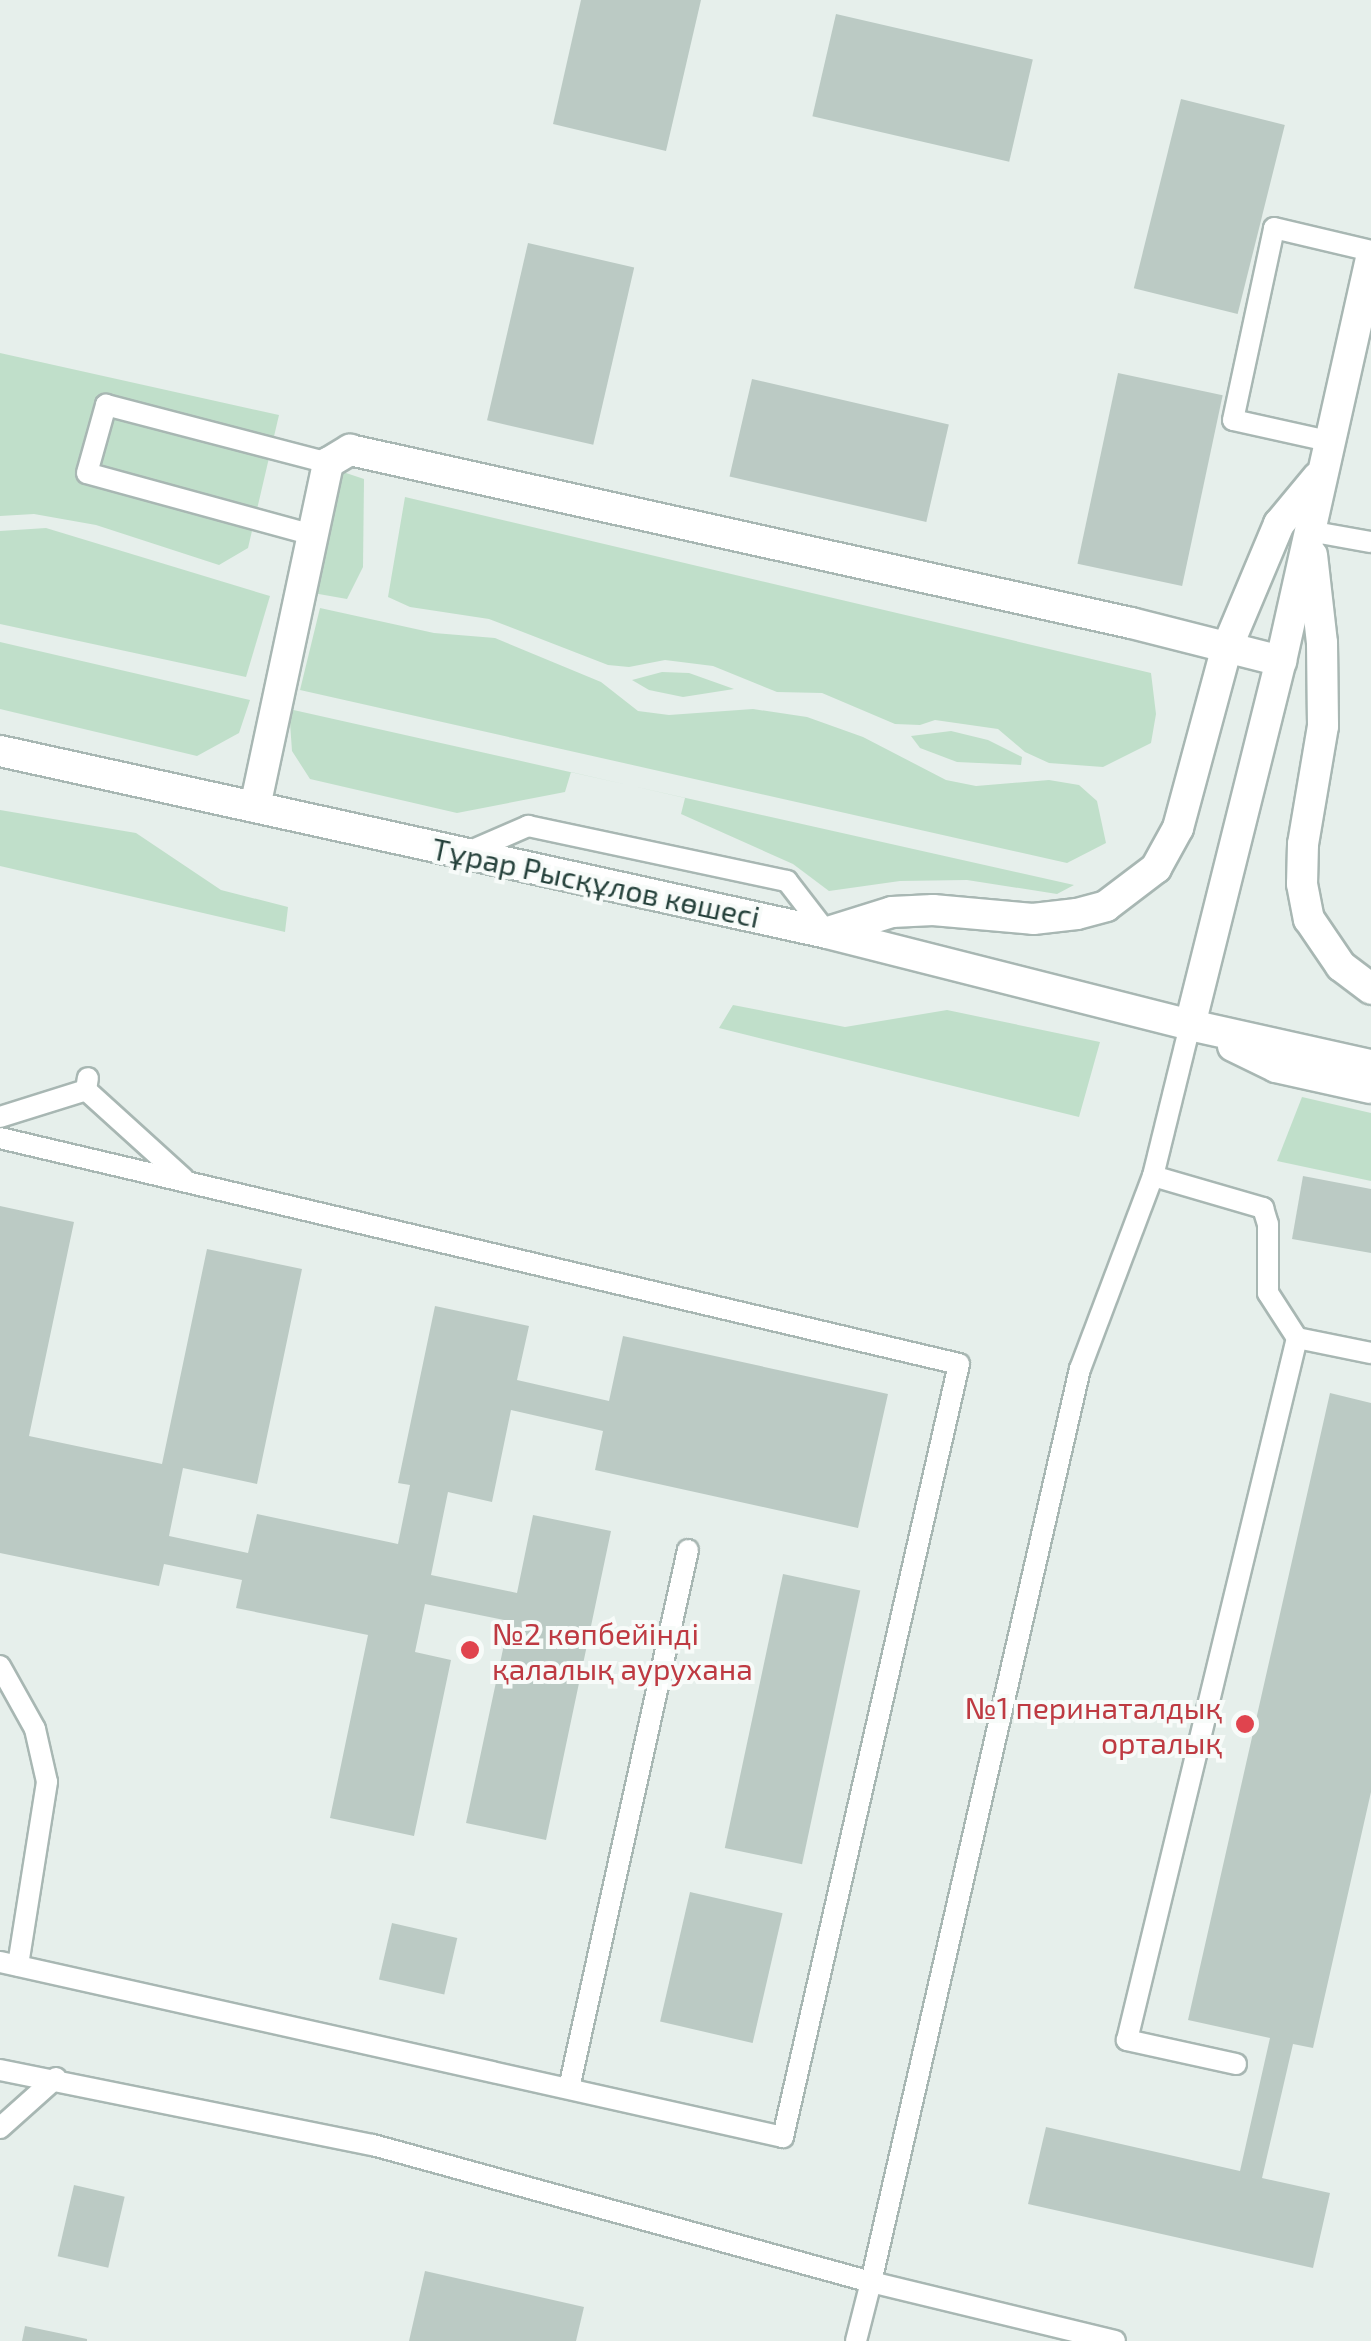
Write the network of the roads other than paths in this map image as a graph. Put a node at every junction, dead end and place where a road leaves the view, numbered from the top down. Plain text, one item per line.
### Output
1 (1371, 252) edge
2 (1371, 260) edge
3 (1328, 441) junction
4 (328, 463) junction
5 (1320, 475) junction
6 (1310, 531) junction
7 (312, 535) junction
8 (1371, 542) edge
9 (1226, 650) junction
10 (1280, 661) junction
11 (0, 751) edge
12 (254, 806) junction
13 (466, 853) junction
14 (827, 933) junction
15 (1371, 989) edge
16 (1190, 1025) junction
17 (1371, 1064) edge
18 (1371, 1088) edge
19 (0, 1117) edge
20 (0, 1138) edge
21 (1154, 1176) junction
22 (185, 1180) junction
23 (1297, 1338) junction
24 (1371, 1353) edge
25 (688, 1550) dead end
26 (0, 1666) edge
27 (9, 1964) edge
28 (1236, 2064) dead end
29 (0, 2070) edge
30 (56, 2078) junction
31 (570, 2088) junction
32 (0, 2128) edge
33 (871, 2282) junction
34 (856, 2341) edge
35 (1113, 2341) edge

1 - 3 lane
2 - 3 street
3 - 5 street
4 - 7 street
4 - 7 lane
4 - 9 street
5 - 6 street
5 - 9 street
6 - 8 lane
6 - 10 street
6 - 15 street
7 - 12 street
9 - 10 street
9 - 14 street
10 - 16 street
11 - 12 street, Тұрар Рысқұлов көшесі
12 - 13 street, Тұрар Рысқұлов көшесі
13 - 14 street, Тұрар Рысқұлов көшесі
13 - 14 lane
14 - 16 street, Тұрар Рысқұлов көшесі
16 - 17 street, Тұрар Рысқұлов көшесі
16 - 18 street, Тұрар Рысқұлов көшесі
16 - 21 lane
19 - 22 lane
20 - 22 lane
21 - 23 lane
21 - 33 lane
22 - 31 lane
23 - 24 lane
23 - 28 lane
25 - 31 lane
26 - 27 lane
27 - 31 lane
29 - 30 lane
30 - 32 lane
30 - 33 lane
33 - 34 lane
33 - 35 lane

